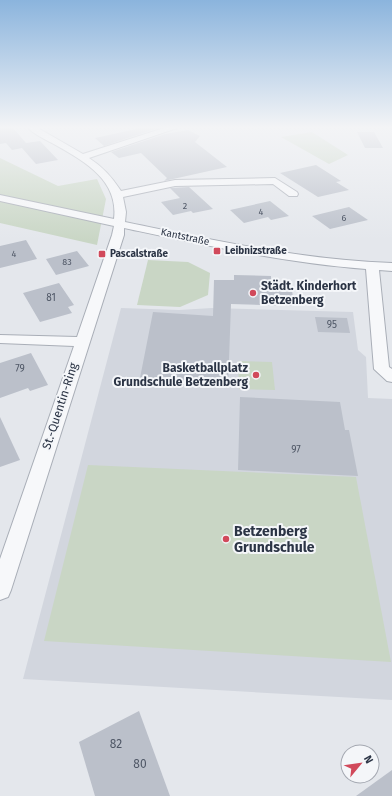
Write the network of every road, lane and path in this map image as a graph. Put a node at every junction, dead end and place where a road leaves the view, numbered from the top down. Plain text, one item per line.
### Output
1 (93, 165) edge
2 (293, 194) dead end
3 (118, 196) junction
4 (0, 198) edge
5 (120, 223) junction
6 (372, 266) junction
7 (392, 267) edge
8 (0, 339) edge
9 (81, 342) junction
10 (392, 377) edge
11 (0, 590) edge

1 - 3 street
2 - 3 street
3 - 5 street
4 - 5 street, Kantstraße
5 - 6 street, Kantstraße
5 - 9 street, St.-Quentin-Ring
6 - 7 street, Kantstraße
6 - 10 street
8 - 9 street
9 - 11 street, St.-Quentin-Ring

